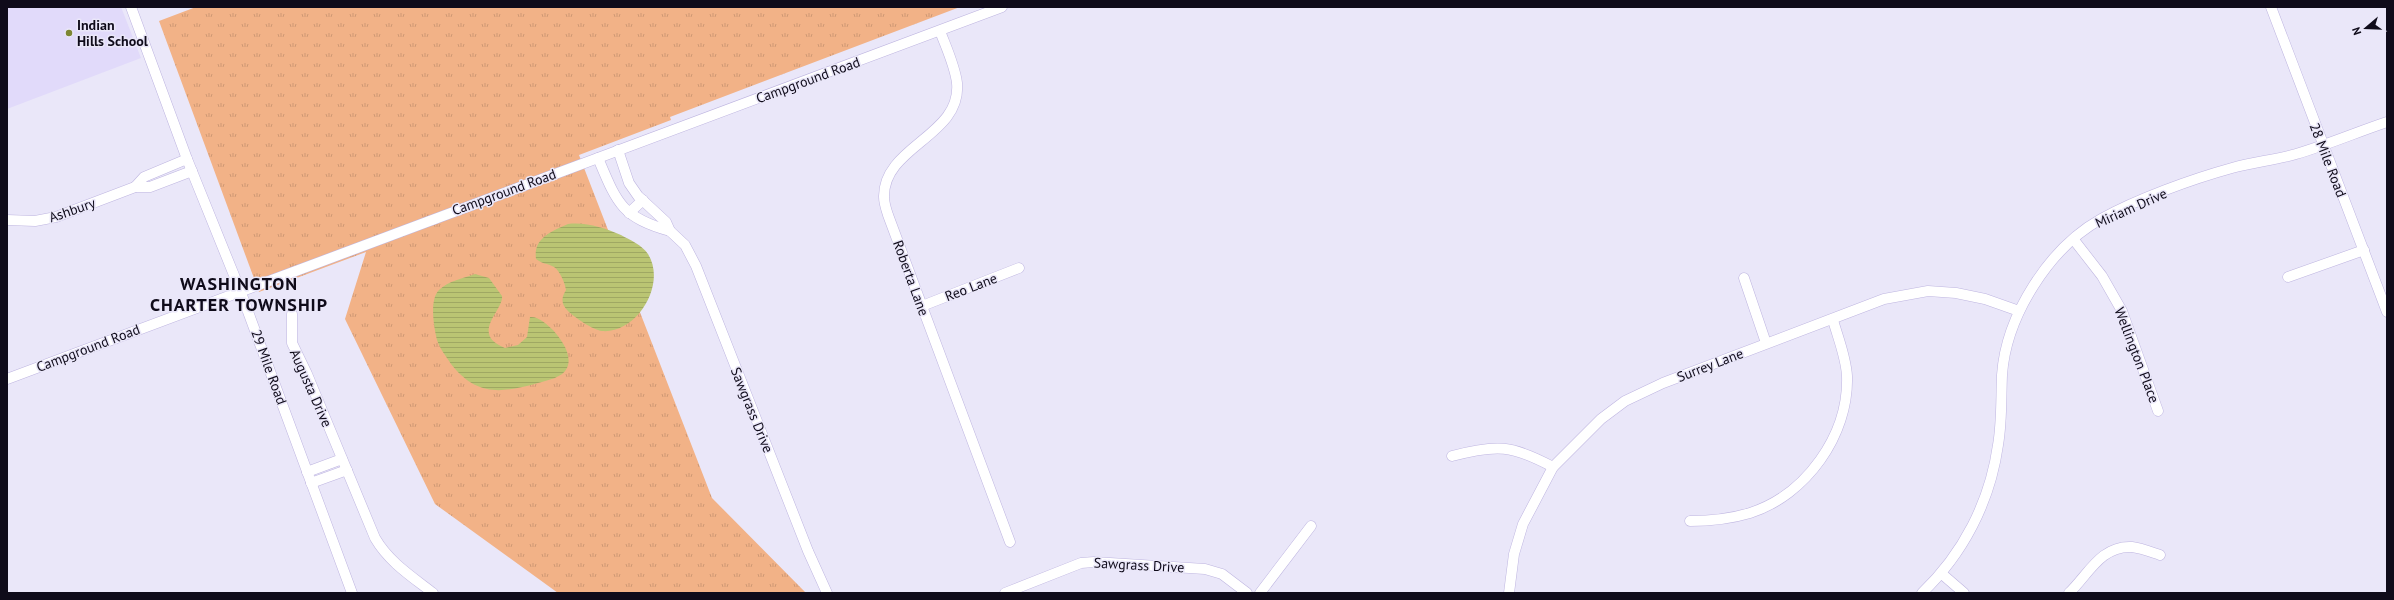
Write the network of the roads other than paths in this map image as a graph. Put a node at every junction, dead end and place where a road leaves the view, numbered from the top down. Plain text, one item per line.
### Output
1 (131, 7) edge
2 (1002, 7) edge
3 (2271, 7) edge
4 (940, 31) junction
5 (2387, 122) edge
6 (2322, 144) junction
7 (618, 150) junction
8 (598, 158) junction
9 (187, 159) junction
10 (192, 171) junction
11 (135, 187) junction
12 (643, 200) junction
13 (628, 213) junction
14 (7, 220) edge
15 (670, 231) junction
16 (2074, 240) junction
17 (2364, 250) junction
18 (1019, 268) dead end
19 (2288, 277) dead end
20 (1744, 278) dead end
21 (240, 290) junction
22 (922, 306) junction
23 (2019, 311) junction
24 (2387, 312) edge
25 (292, 314) dead end
26 (1833, 320) junction
27 (1766, 343) junction
28 (7, 379) edge
29 (2158, 410) dead end
30 (1452, 456) dead end
31 (342, 459) junction
32 (1553, 467) junction
33 (347, 470) junction
34 (307, 472) junction
35 (312, 483) junction
36 (1690, 521) dead end
37 (1311, 526) dead end
38 (1010, 542) dead end
39 (2160, 555) dead end
40 (1942, 574) junction
41 (352, 593) edge
42 (433, 593) edge
43 (827, 593) edge
44 (1005, 593) edge
45 (1247, 593) edge
46 (1260, 593) edge
47 (1509, 593) edge
48 (1922, 593) edge
49 (1964, 593) edge
50 (2069, 593) edge

1 - 9 street, 29 Mile Road
2 - 4 street, Campground Road
3 - 6 street, 28 Mile Road
4 - 7 street, Campground Road
4 - 22 street, Roberta Lane
5 - 6 street, Miriam Drive
6 - 16 street, Miriam Drive
6 - 17 street, 28 Mile Road
7 - 8 street, Campground Road
7 - 12 street, Sawgrass Drive
8 - 13 street, Sawgrass Drive
8 - 21 street, Campground Road
9 - 10 street, 29 Mile Road
9 - 11 street
10 - 11 street
10 - 21 street, 29 Mile Road
11 - 14 street, Ashbury
12 - 13 street
12 - 15 street, Sawgrass Drive
13 - 15 street, Sawgrass Drive
15 - 43 street, Sawgrass Drive
16 - 23 street, Miriam Drive
16 - 29 street, Wellington Place
17 - 19 street
17 - 24 street, 28 Mile Road
18 - 22 street, Reo Lane
20 - 27 street
21 - 28 street, Campground Road
21 - 34 street, 29 Mile Road
22 - 38 street, Roberta Lane
23 - 26 street, Surrey Lane
23 - 40 street, Miriam Drive
25 - 31 street, Augusta Drive
26 - 27 street, Surrey Lane
26 - 36 street
27 - 32 street, Surrey Lane
30 - 32 street
31 - 33 street, Augusta Drive
31 - 34 street
32 - 47 street, Surrey Lane
33 - 35 street
33 - 42 street, Augusta Drive
34 - 35 street, 29 Mile Road
35 - 41 street, 29 Mile Road
37 - 46 street
39 - 50 street
40 - 48 street, Miriam Drive
40 - 49 street
44 - 45 street, Sawgrass Drive

